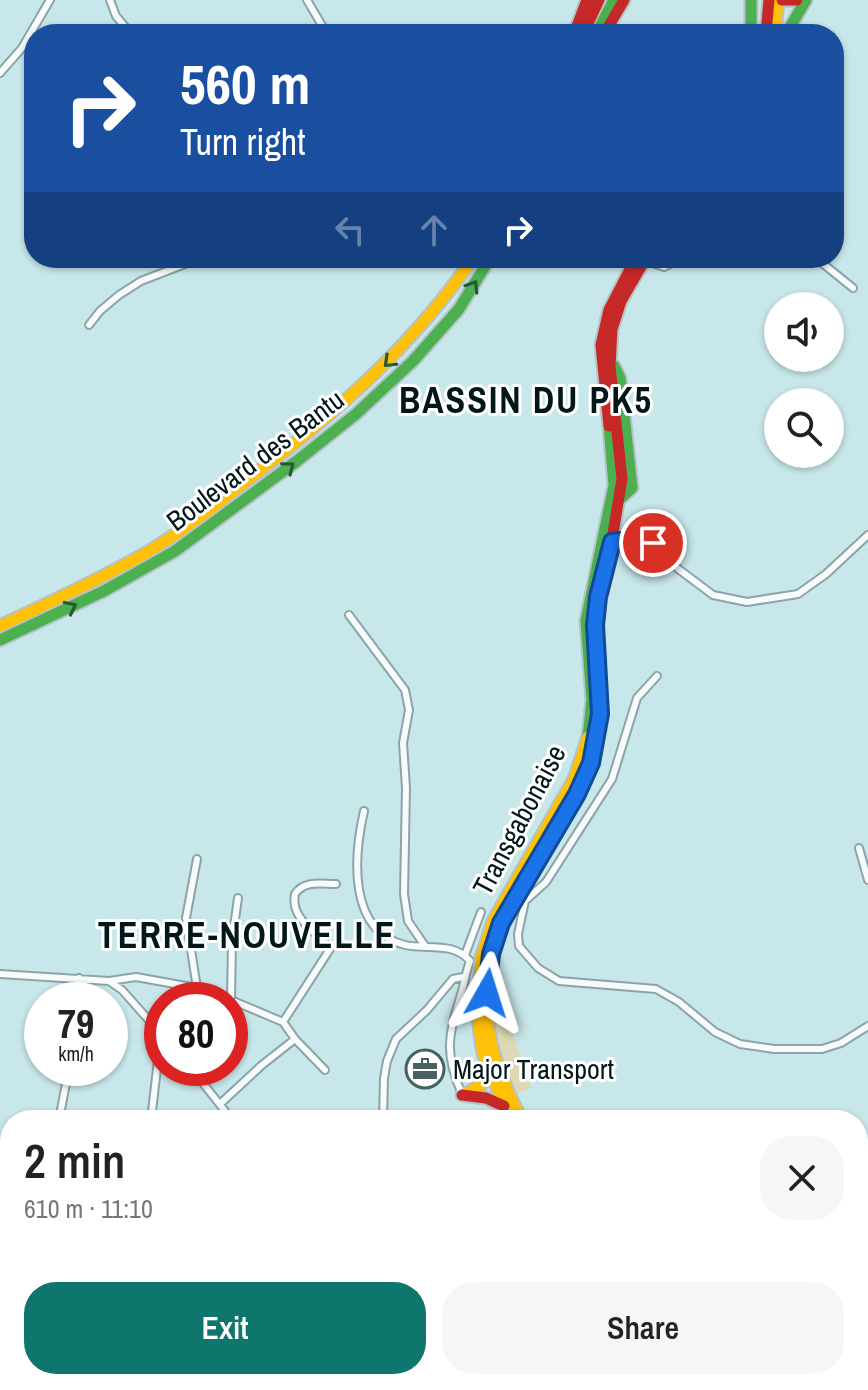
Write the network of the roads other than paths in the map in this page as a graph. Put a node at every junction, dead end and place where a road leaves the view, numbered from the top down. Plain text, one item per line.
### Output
1 (50, 0) edge
2 (110, 0) edge
3 (307, 0) edge
4 (587, 0) edge
5 (599, 0) edge
6 (614, 0) edge
7 (624, 0) edge
8 (751, 0) edge
9 (769, 0) edge
10 (780, 0) edge
11 (797, 0) edge
12 (806, 0) edge
13 (36, 24) edge
14 (123, 24) edge
15 (321, 24) edge
16 (578, 24) edge
17 (588, 24) edge
18 (601, 24) edge
19 (610, 24) edge
20 (751, 24) edge
21 (767, 24) edge
22 (776, 24) edge
23 (792, 24) edge
24 (24, 45) edge
25 (0, 73) edge
26 (175, 268) edge
27 (467, 268) edge
28 (484, 268) edge
29 (636, 268) edge
30 (638, 268) edge
31 (828, 268) edge
32 (853, 288) dead end
33 (89, 325) dead end
34 (868, 535) edge
35 (612, 542) junction
36 (349, 615) dead end
37 (0, 626) edge
38 (0, 640) edge
39 (657, 676) dead end
40 (364, 811) dead end
41 (859, 848) dead end
42 (197, 859) dead end
43 (868, 880) edge
44 (336, 884) dead end
45 (238, 898) dead end
46 (521, 898) junction
47 (481, 912) dead end
48 (425, 946) junction
49 (465, 955) junction
50 (0, 974) edge
51 (463, 977) junction
52 (79, 978) junction
53 (109, 981) junction
54 (79, 982) edge
55 (164, 982) edge
56 (196, 982) edge
57 (231, 982) edge
58 (248, 1007) edge
59 (144, 1014) edge
60 (283, 1022) junction
61 (868, 1026) edge
62 (295, 1039) junction
63 (486, 1065) junction
64 (325, 1070) dead end
65 (66, 1086) edge
66 (153, 1086) edge
67 (206, 1086) edge
68 (462, 1095) junction
69 (221, 1103) junction
70 (504, 1106) junction
71 (61, 1110) edge
72 (152, 1110) edge
73 (226, 1110) edge
74 (383, 1110) edge
75 (506, 1110) edge
76 (518, 1110) edge

1 - 13 street
2 - 14 street
3 - 15 street
4 - 16 highway
5 - 17 highway
6 - 18 highway
7 - 19 highway
8 - 20 highway
9 - 21 highway
10 - 11 highway
10 - 22 highway
12 - 23 highway
24 - 25 street
26 - 33 street
27 -> 37 highway, Boulevard des Bantu
38 -> 28 highway, Boulevard des Bantu
29 - 63 highway, Transgabonaise
30 - 35 highway, Transgabonaise
31 - 32 street
34 - 35 street
35 - 46 highway, Transgabonaise
36 - 48 street
39 - 46 street
40 - 48 street
41 - 43 street
42 - 56 street
44 - 60 street
45 - 57 street
46 - 61 street
46 - 76 highway, Transgabonaise
47 - 49 street
48 - 49 street
49 - 51 street
50 - 52 street
51 - 68 street
51 - 74 street
52 - 53 street
52 - 54 street
53 - 55 street
53 - 59 street
58 - 60 street
60 - 62 street
62 - 64 street
62 - 69 street
63 - 68 highway
63 - 70 highway, Transgabonaise
65 - 71 street
66 - 72 street
67 - 69 street
68 - 70 highway
69 - 73 street
70 - 75 highway, Transgabonaise

